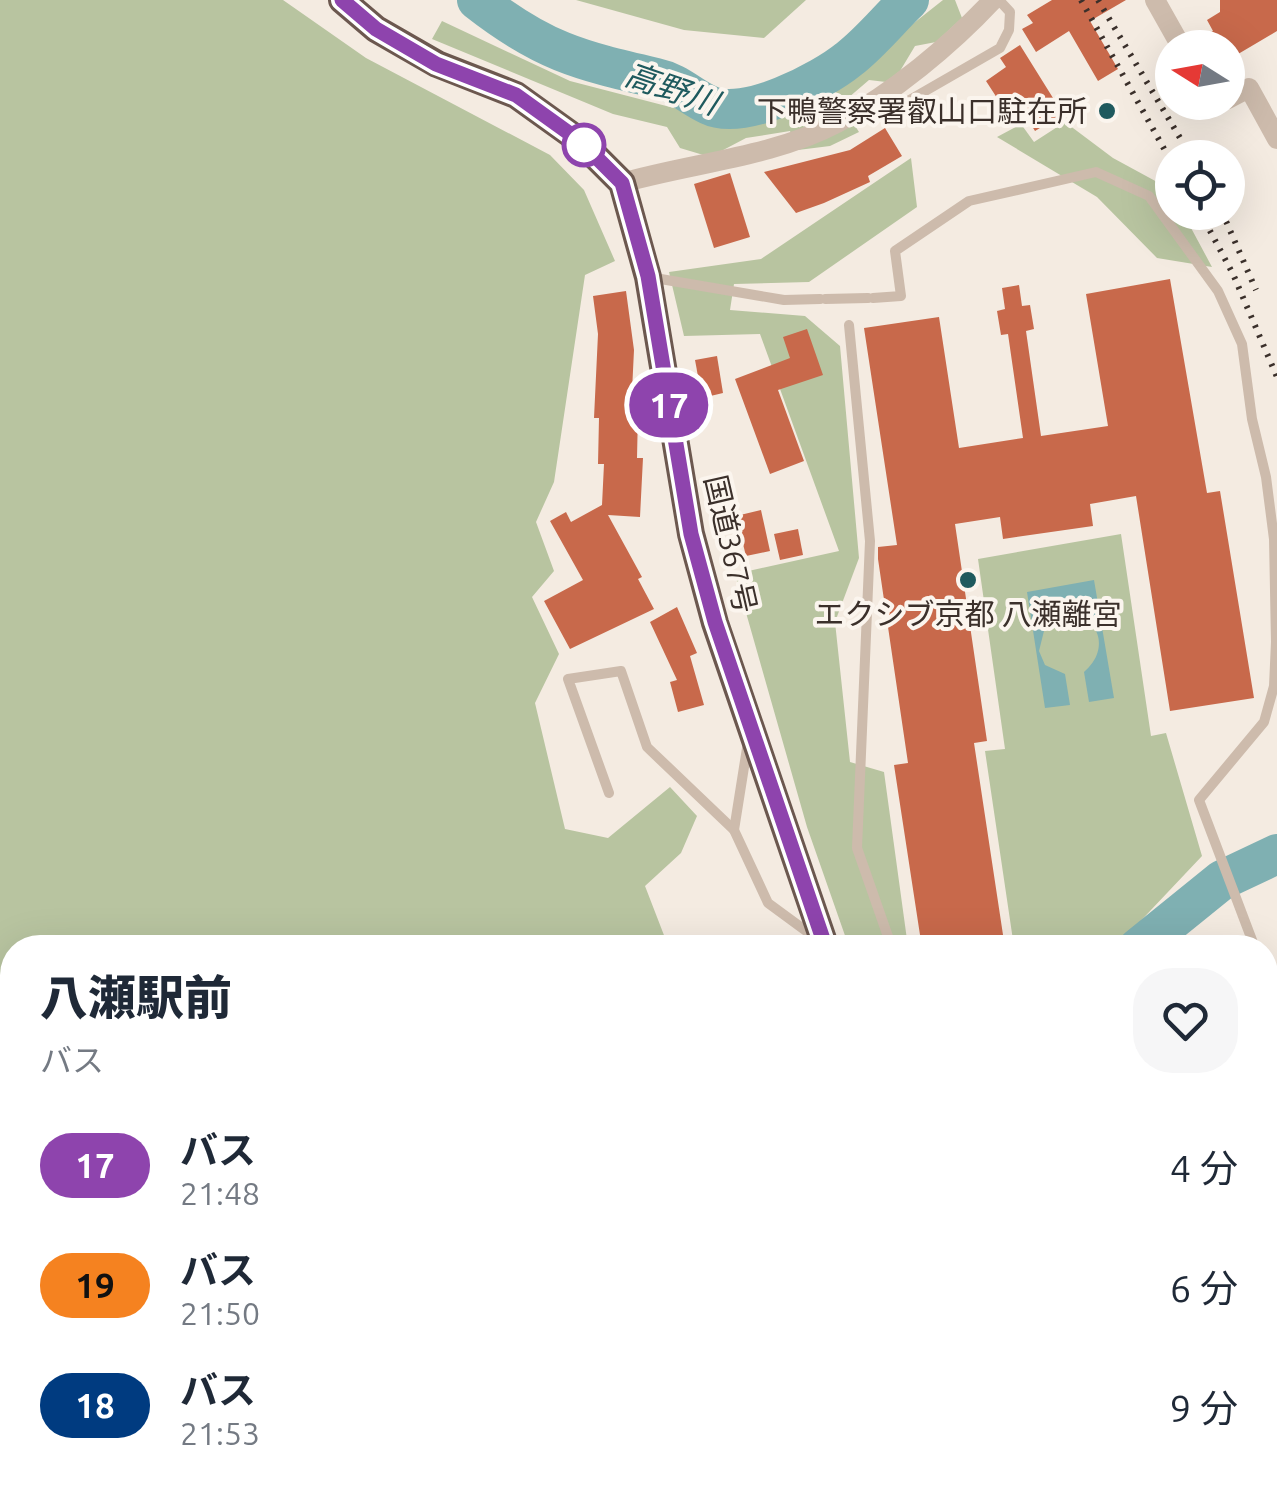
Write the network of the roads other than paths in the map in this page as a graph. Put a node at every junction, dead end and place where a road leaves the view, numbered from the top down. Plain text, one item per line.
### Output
1 (342, 0) edge
2 (962, 0) edge
3 (1155, 0) edge
4 (991, 4) edge
5 (1172, 30) edge
6 (1245, 90) edge
7 (888, 113) dead end
8 (1277, 139) edge
9 (622, 183) junction
10 (648, 276) junction
11 (848, 300) junction
12 (750, 726) junction
13 (610, 793) dead end
14 (734, 830) junction
15 (812, 935) edge
16 (822, 935) edge
17 (887, 935) edge
18 (1250, 935) edge

1 - 9 highway, 国道367号
2 - 4 street
3 - 5 street
4 - 7 lane
4 - 9 street
6 - 8 street
9 - 10 highway, 国道367号
10 - 11 lane
10 - 12 highway, 国道367号
11 - 17 lane
11 - 18 lane
12 - 14 lane
12 - 16 highway, 国道367号
13 - 14 lane
14 - 15 lane

